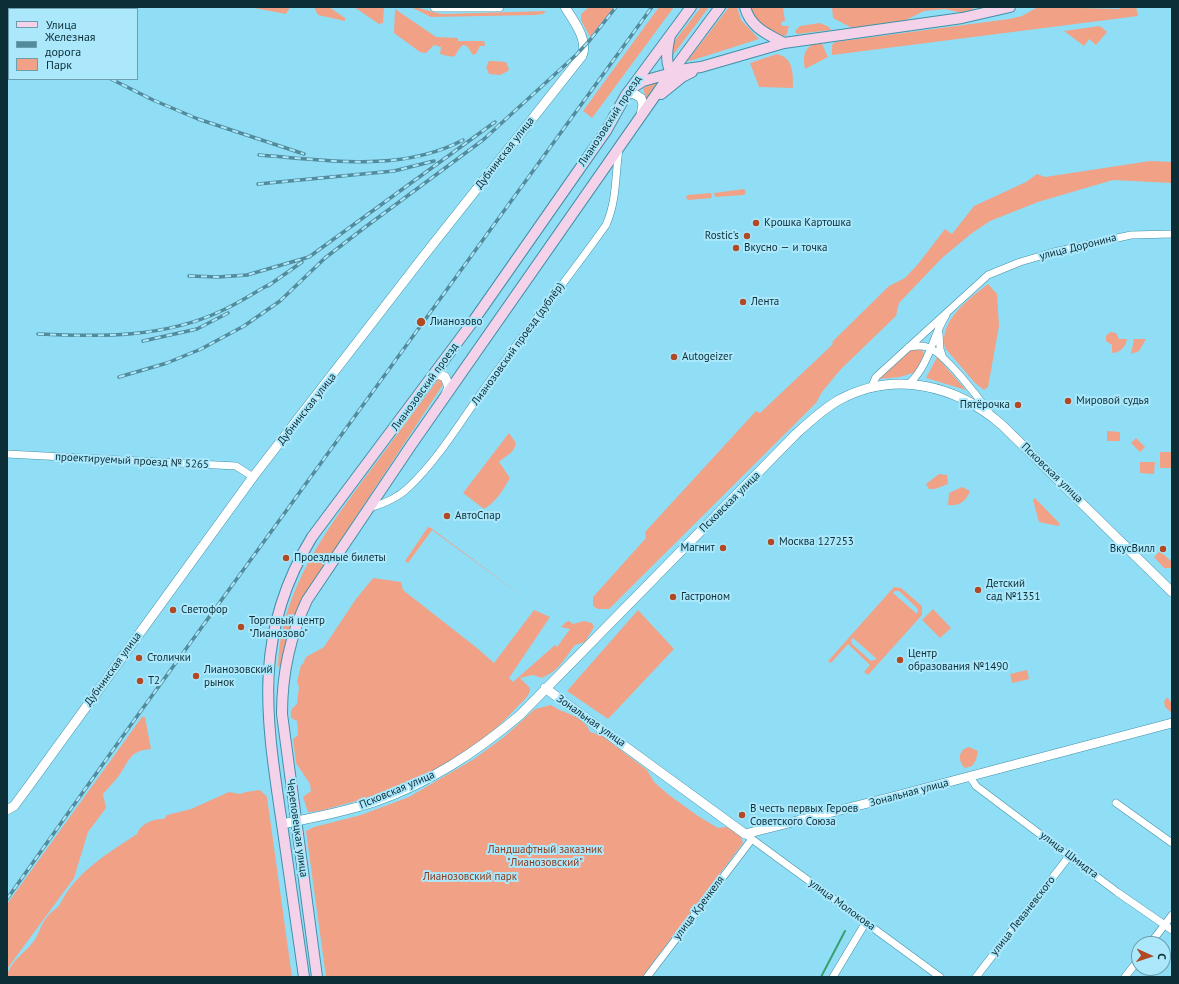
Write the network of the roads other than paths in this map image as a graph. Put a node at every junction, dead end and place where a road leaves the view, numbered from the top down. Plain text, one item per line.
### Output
1 (435, 7) edge
2 (499, 7) edge
3 (565, 7) edge
4 (691, 7) edge
5 (720, 7) edge
6 (745, 7) edge
7 (981, 7) edge
8 (1010, 7) edge
9 (454, 8) edge
10 (962, 18) junction
11 (672, 32) junction
12 (784, 43) junction
13 (701, 67) junction
14 (671, 73) junction
15 (682, 77) junction
16 (627, 94) junction
17 (653, 100) junction
18 (639, 121) junction
19 (619, 149) junction
20 (1172, 234) edge
21 (951, 308) junction
22 (940, 328) junction
23 (909, 347) junction
24 (932, 349) junction
25 (944, 358) junction
26 (431, 378) junction
27 (910, 383) junction
28 (871, 388) junction
29 (446, 395) junction
30 (992, 415) junction
31 (7, 454) edge
32 (253, 477) junction
33 (369, 508) junction
34 (1172, 592) edge
35 (283, 679) joint
36 (268, 685) joint
37 (545, 688) junction
38 (1172, 723) edge
39 (970, 777) junction
40 (1116, 803) dead end
41 (7, 810) edge
42 (296, 821) junction
43 (282, 824) junction
44 (748, 837) junction
45 (1172, 843) edge
46 (1070, 855) junction
47 (1172, 915) edge
48 (866, 922) junction
49 (1165, 925) junction
50 (1172, 930) edge
51 (1156, 936) edge
52 (304, 977) edge
53 (317, 977) edge
54 (647, 977) edge
55 (833, 977) edge
56 (940, 977) edge
57 (976, 977) edge

1 - 9 street
2 - 9 street
3 - 32 street, Дубнинская улица
4 - 11 main road, Лианозовский проезд
5 - 14 main road, Лианозовский проезд
6 - 12 main road
7 - 10 main road
8 - 10 main road
10 - 12 main road
11 - 14 main road
11 - 16 main road, Лианозовский проезд
12 - 13 main road
13 - 14 main road
13 - 15 main road
14 - 15 main road
14 - 16 main road
14 - 17 main road, Лианозовский проезд
15 - 17 main road
16 - 18 street
16 - 26 main road, Лианозовский проезд
17 - 18 main road, Лианозовский проезд
18 - 19 main road, Лианозовский проезд
19 - 29 main road, Лианозовский проезд
19 - 33 street, Лианозовский проезд (дублёр)
20 - 21 street, улица Доронина
21 - 22 street
21 - 23 street, улица Доронина
22 - 24 street
22 - 25 street
23 - 24 street
23 - 28 street, улица Доронина
24 - 25 street
24 - 27 street
25 - 30 street
26 - 29 street
26 - 36 main road, Лианозовский проезд
27 - 28 street, Псковская улица
27 - 30 street, Псковская улица
28 - 37 street, Псковская улица
29 - 33 main road, Лианозовский проезд
30 - 34 street, Псковская улица
31 - 32 street, проектируемый проезд № 5265
32 - 41 street, Дубнинская улица
33 - 35 main road, Лианозовский проезд
35 - 42 main road, Череповецкая улица
36 - 43 main road, Череповецкая улица
37 - 42 street, Псковская улица
37 - 44 street, Зональная улица
38 - 39 street, Зональная улица
39 - 44 street, Зональная улица
39 - 46 street, улица Шмидта
40 - 45 street
42 - 43 street, Псковская улица
42 - 53 main road, Череповецкая улица
43 - 52 main road, Череповецкая улица
44 - 48 street, улица Молокова
44 - 54 street, улица Кренкеля
46 - 49 street, улица Шмидта
46 - 57 street, улица Леваневского
47 - 49 street
48 - 55 street
48 - 56 street, улица Молокова
49 - 50 street, улица Шмидта
49 - 51 street

